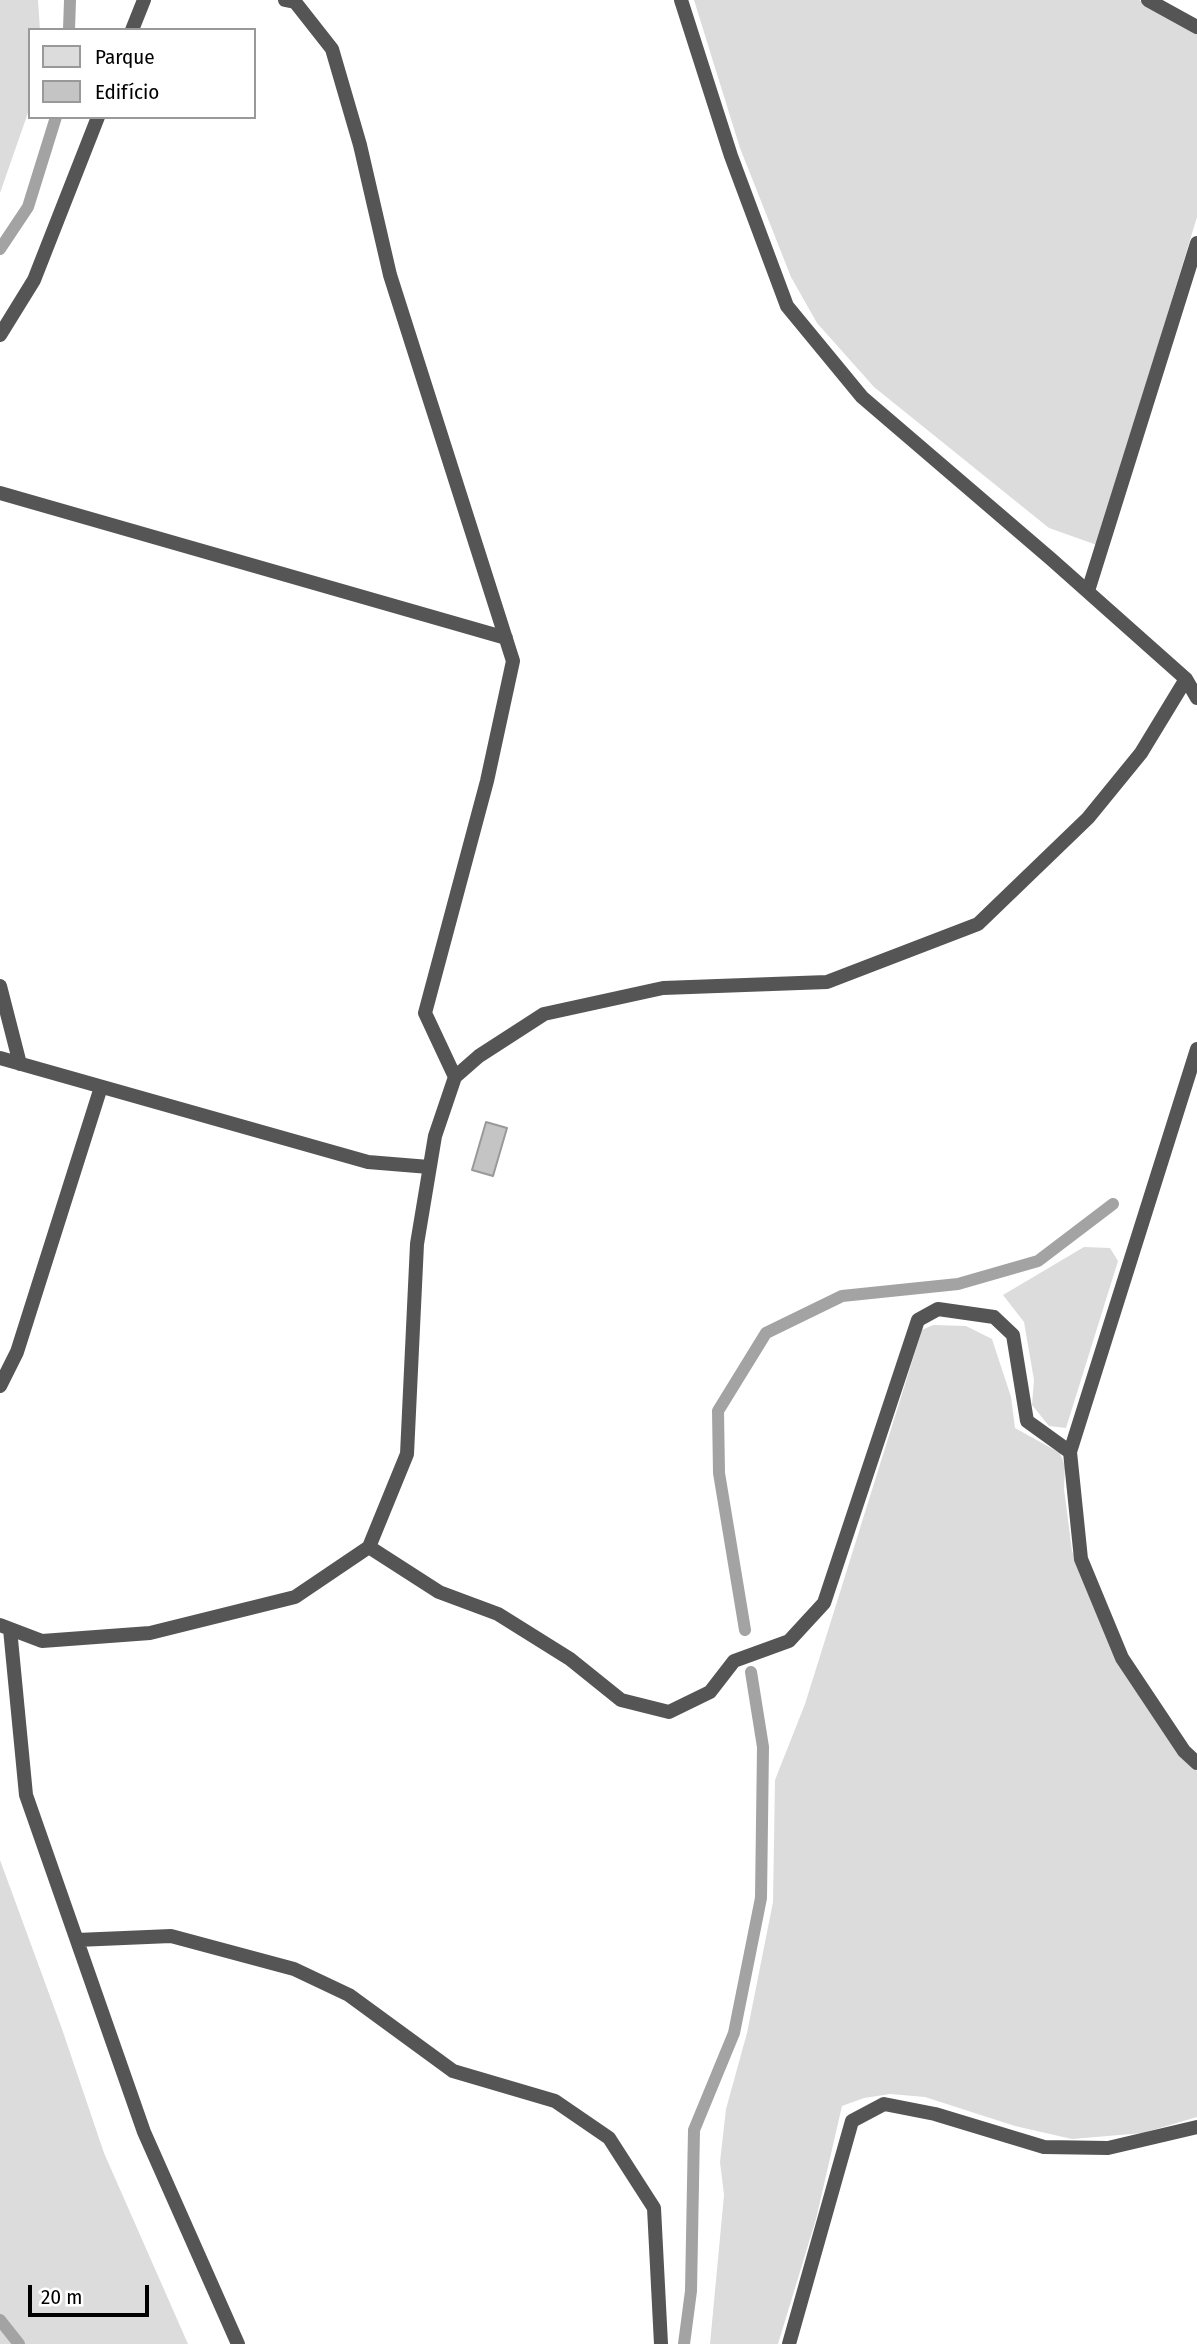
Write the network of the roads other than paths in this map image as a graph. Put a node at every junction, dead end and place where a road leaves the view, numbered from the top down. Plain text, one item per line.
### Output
1 (144, 0) edge
2 (285, 0) edge
3 (681, 0) edge
4 (1148, 0) edge
5 (1197, 27) edge
6 (133, 28) edge
7 (97, 119) edge
8 (1197, 243) edge
9 (0, 335) edge
10 (0, 493) edge
11 (1088, 591) junction
12 (506, 638) junction
13 (1186, 679) junction
14 (1197, 698) edge
15 (0, 986) edge
16 (1197, 1049) edge
17 (0, 1058) edge
18 (20, 1064) junction
19 (455, 1077) junction
20 (101, 1087) junction
21 (429, 1167) junction
22 (0, 1386) edge
23 (1070, 1452) junction
24 (369, 1548) junction
25 (5, 1627) edge
26 (1197, 1763) edge
27 (77, 1940) junction
28 (1197, 2127) edge
29 (238, 2344) edge
30 (661, 2344) edge
31 (789, 2344) edge

1 - 6 lane
2 - 12 lane
3 - 11 lane
4 - 5 lane
7 - 9 lane
8 - 11 lane
10 - 12 lane
11 - 13 lane
12 - 19 lane
13 - 14 lane
13 - 19 lane
15 - 18 lane
16 - 23 lane
17 - 18 lane
18 - 20 lane
19 - 21 lane
20 - 21 lane
20 - 22 lane
21 - 24 lane
23 - 24 lane
23 - 26 lane
24 - 25 lane
25 - 27 lane
27 - 29 lane
27 - 30 lane
28 - 31 lane

